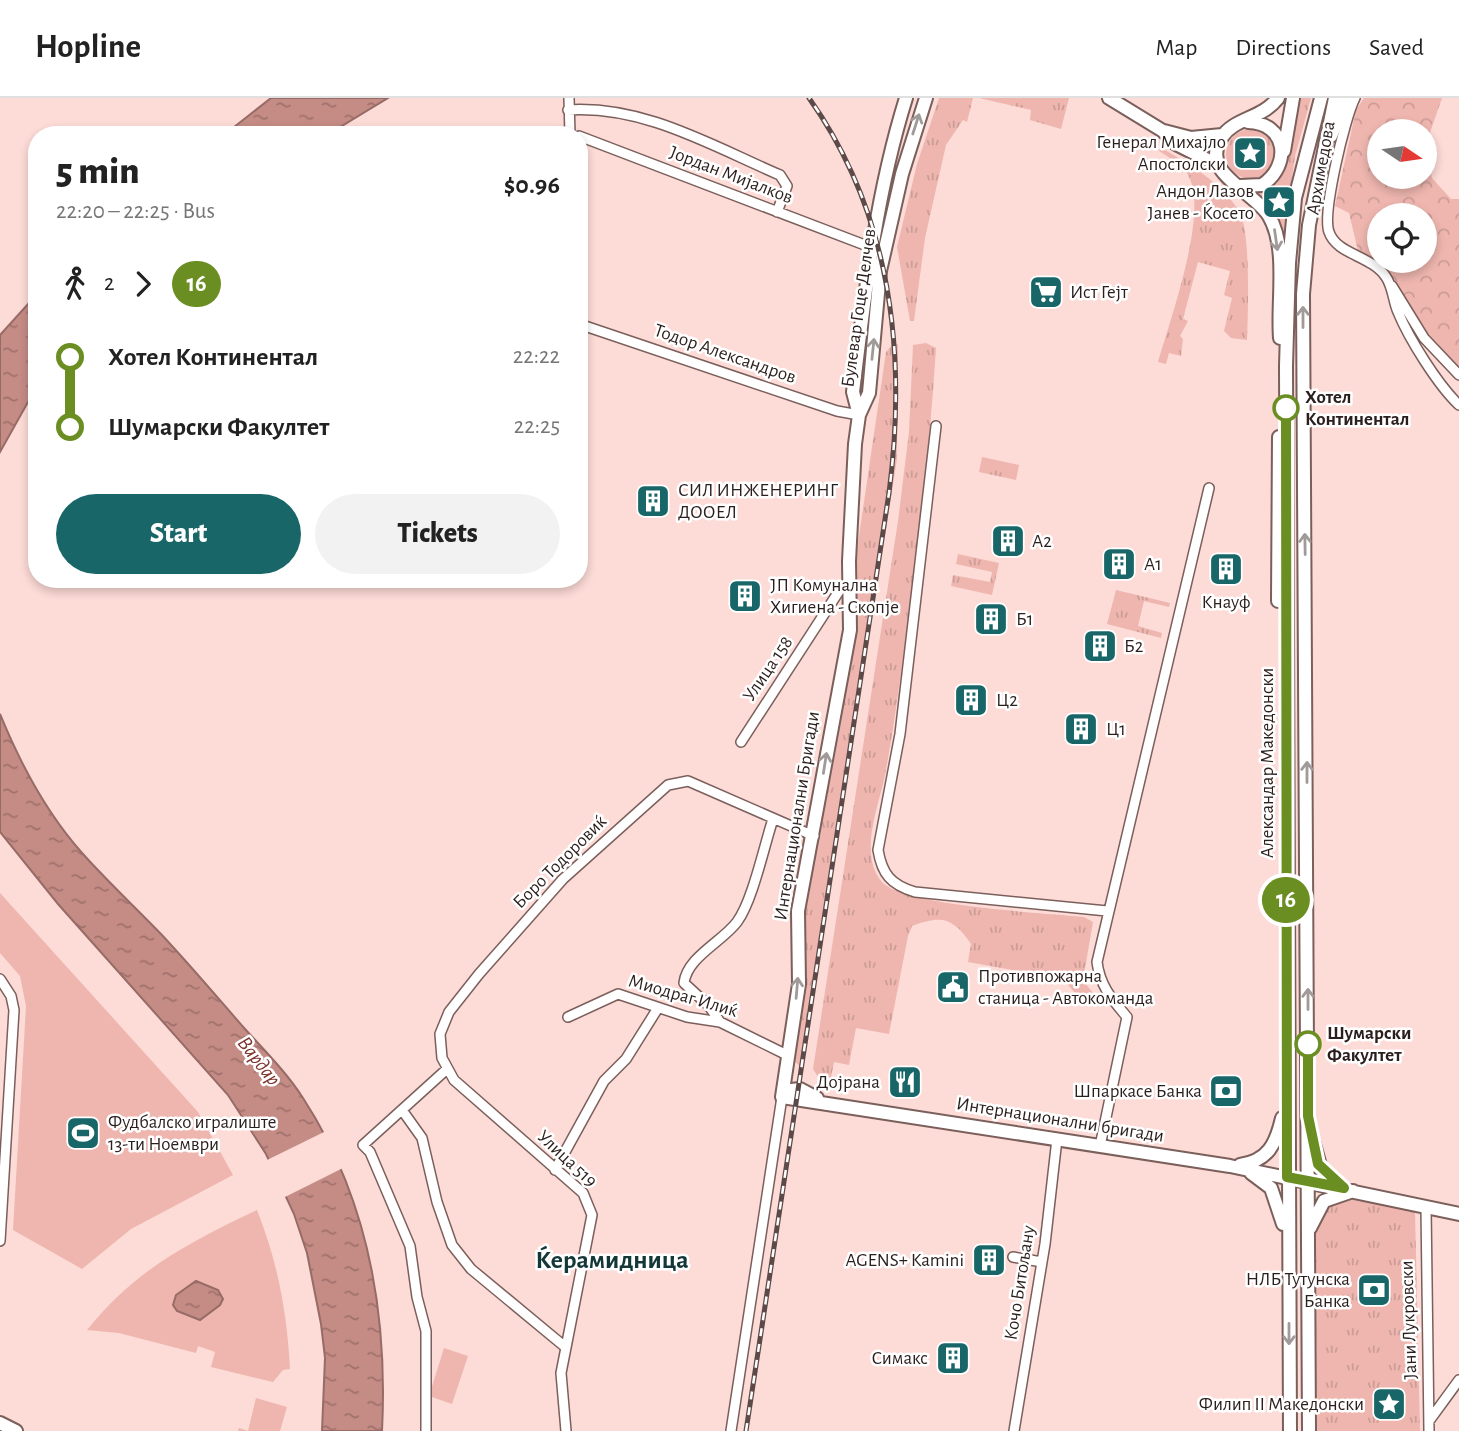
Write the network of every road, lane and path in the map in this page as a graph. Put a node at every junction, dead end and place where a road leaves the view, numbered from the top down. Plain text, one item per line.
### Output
1 (569, 98) edge
2 (906, 98) edge
3 (926, 98) edge
4 (1109, 98) edge
5 (1277, 98) edge
6 (1293, 98) edge
7 (1321, 98) edge
8 (1335, 98) edge
9 (1347, 98) edge
10 (1355, 98) edge
11 (568, 110) junction
12 (1247, 122) junction
13 (569, 126) edge
14 (1163, 131) junction
15 (1222, 135) junction
16 (588, 139) edge
17 (1282, 158) junction
18 (1322, 159) junction
19 (1218, 165) junction
20 (1239, 186) junction
21 (778, 212) junction
22 (870, 247) junction
23 (1388, 278) junction
24 (588, 327) edge
25 (1286, 366) junction
26 (1459, 375) edge
27 (1459, 405) edge
28 (859, 415) junction
29 (936, 426) dead end
30 (1209, 488) dead end
31 (850, 583) junction
32 (741, 742) dead end
33 (773, 819) junction
34 (814, 836) junction
35 (1107, 911) junction
36 (0, 979) edge
37 (658, 1008) junction
38 (568, 1017) dead end
39 (720, 1022) junction
40 (787, 1055) junction
41 (447, 1069) junction
42 (1286, 1080) junction
43 (800, 1089) junction
44 (782, 1094) junction
45 (827, 1103) junction
46 (402, 1110) junction
47 (1308, 1116) junction
48 (1057, 1139) junction
49 (1100, 1146) junction
50 (1236, 1167) junction
51 (555, 1170) junction
52 (1287, 1177) junction
53 (1307, 1181) junction
54 (1349, 1189) junction
55 (1426, 1207) junction
56 (1459, 1214) edge
57 (0, 1241) edge
58 (1288, 1242) junction
59 (1307, 1253) junction
60 (1013, 1257) dead end
61 (1042, 1262) junction
62 (564, 1346) junction
63 (1459, 1380) edge
64 (1429, 1426) edge
65 (426, 1431) edge
66 (566, 1431) edge
67 (731, 1431) edge
68 (1014, 1431) edge
69 (1290, 1431) edge
70 (1309, 1431) edge

1 - 11 street
2 - 22 street, Булевар Гоце Делчев
28 -> 3 street, Булевар Гоце Делчев
4 - 14 street
5 - 12 street
6 - 17 street
7 - 25 street
8 - 18 street, Александар Македонски
9 - 18 street
10 - 23 street, Архимедова
11 - 13 street
11 - 21 street
12 - 15 street
12 - 17 street
14 - 15 street
14 - 19 street
15 - 19 street
16 - 21 street, Јордан Мијалков
17 - 20 street
47 -> 18 street, Александар Македонски
19 - 20 street
20 -> 25 street
21 - 22 street, Јордан Мијалков
22 - 28 street, Булевар Гоце Делчев
23 - 26 street
23 - 27 street
24 - 28 street, Тодор Александров
25 - 42 street, Александар Македонски
28 - 31 street, Интернационални Бригади
29 - 35 street
30 - 35 street
31 - 32 street, Улица 158
34 -> 31 street, Интернационални Бригади
33 - 34 street, Боро Тодоровиќ
33 - 39 street
33 - 41 street, Боро Тодоровиќ
40 -> 34 street, Интернационални Бригади
35 - 49 street
36 - 57 street
37 - 38 street, Миодраг Илиќ
37 - 39 street, Миодраг Илиќ
37 - 51 street
39 - 40 street, Миодраг Илиќ
40 - 43 street
40 - 44 street, Интернационални Бригади
41 - 46 street
41 - 51 street, Улица 519
42 - 50 street
42 - 52 street, Александар Македонски
43 - 44 street
43 - 45 street, Интернационални бригади
44 - 45 street, Интернационални бригади
44 - 67 street, Интернационални Бригади
45 - 48 street, Интернационални бригади
46 - 62 street
46 - 65 street
47 - 53 street, Александар Македонски
47 - 54 street
48 - 49 street, Интернационални бригади
48 - 61 street, Кочо Битољану
49 - 50 street, Интернационални бригади
50 - 52 street, Интернационални бригади
50 - 58 street
51 - 62 street, Улица 519
52 - 53 street, Интернационални бригади
52 - 58 street, Александар Македонски
53 - 54 street, Интернационални бригади
53 - 59 street, Александар Македонски
54 - 55 street, Интернационални бригади
54 - 59 street
55 - 56 street, Интернационални бригади
55 - 64 street, Јани Лукровски
58 -> 69 street, Александар Македонски
59 - 70 street, Александар Македонски
60 - 61 street
61 - 68 street, Кочо Битољану
62 - 66 street, Улица 519
63 - 64 street

